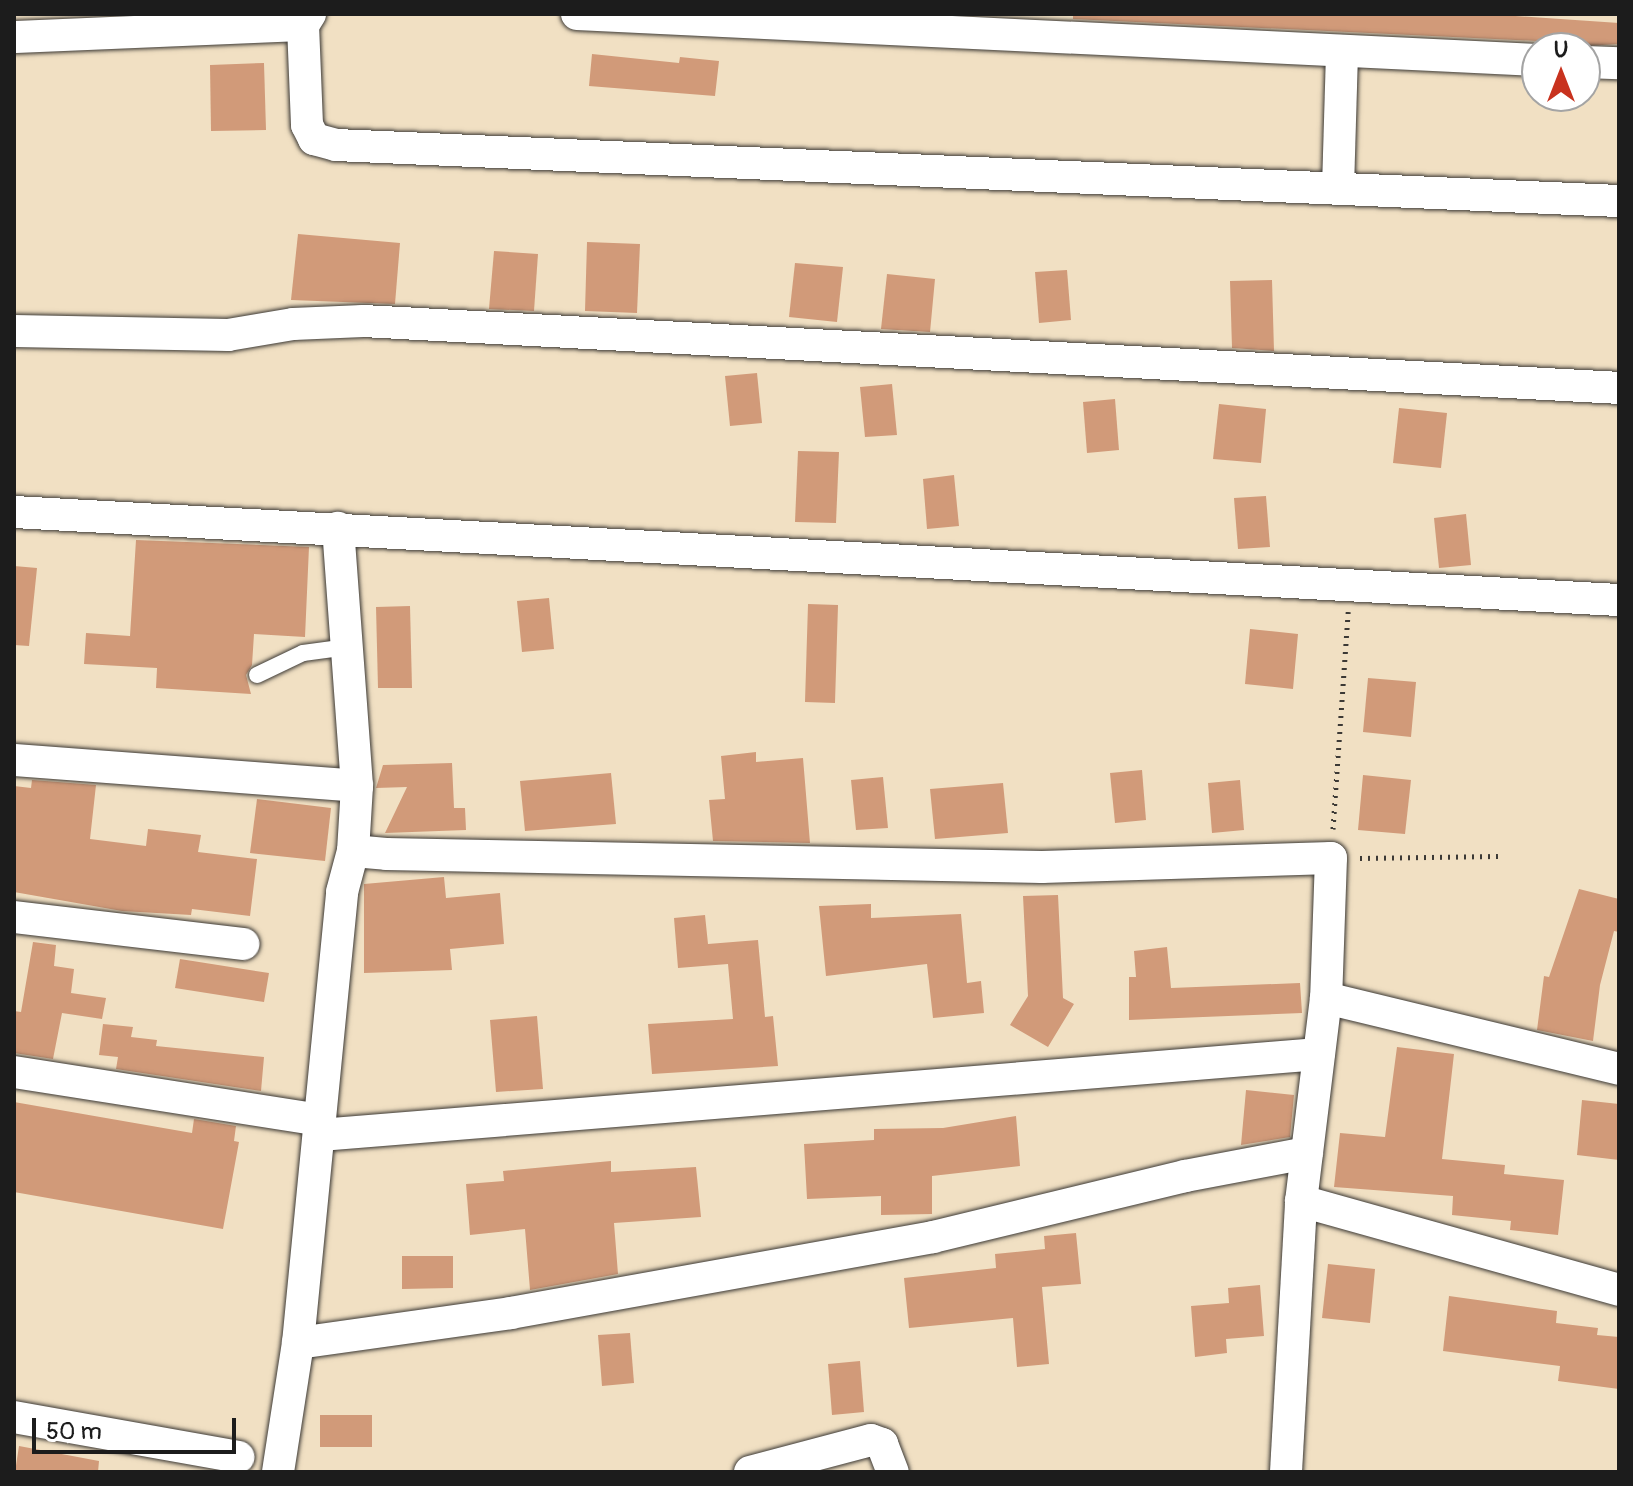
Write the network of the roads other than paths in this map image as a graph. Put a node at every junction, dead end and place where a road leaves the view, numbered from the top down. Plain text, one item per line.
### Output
1 (577, 14) edge
2 (307, 20) edge
3 (14, 37) edge
4 (1342, 51) junction
5 (1521, 59) edge
6 (1338, 188) junction
7 (1619, 201) edge
8 (14, 331) edge
9 (1619, 388) edge
10 (14, 512) edge
11 (338, 528) junction
12 (1619, 600) edge
13 (348, 647) junction
14 (257, 675) dead end
15 (14, 760) edge
16 (357, 786) junction
17 (353, 851) junction
18 (14, 917) edge
19 (243, 944) dead end
20 (1326, 998) junction
21 (1319, 1054) junction
22 (1619, 1069) edge
23 (14, 1072) edge
24 (320, 1128) junction
25 (1307, 1153) junction
26 (1301, 1201) junction
27 (1619, 1290) edge
28 (298, 1343) junction
29 (14, 1417) edge
30 (238, 1457) dead end
31 (278, 1472) edge
32 (750, 1472) edge
33 (893, 1472) edge
34 (1286, 1472) edge

1 - 4 street
2 - 3 street
2 - 6 street
4 - 5 street
4 - 6 street
6 - 7 street
8 - 9 street
10 - 11 street
11 - 12 street
11 - 13 street
13 - 14 lane
13 - 16 street
15 - 16 street
16 - 17 street
17 - 20 street
17 - 24 street
18 - 19 street
20 - 21 street
20 - 22 street
21 - 24 street
21 - 25 street
23 - 24 street
24 - 28 street
25 - 26 street
25 - 28 street
26 - 27 street
26 - 34 street
28 - 31 street
29 - 30 street
32 - 33 street

